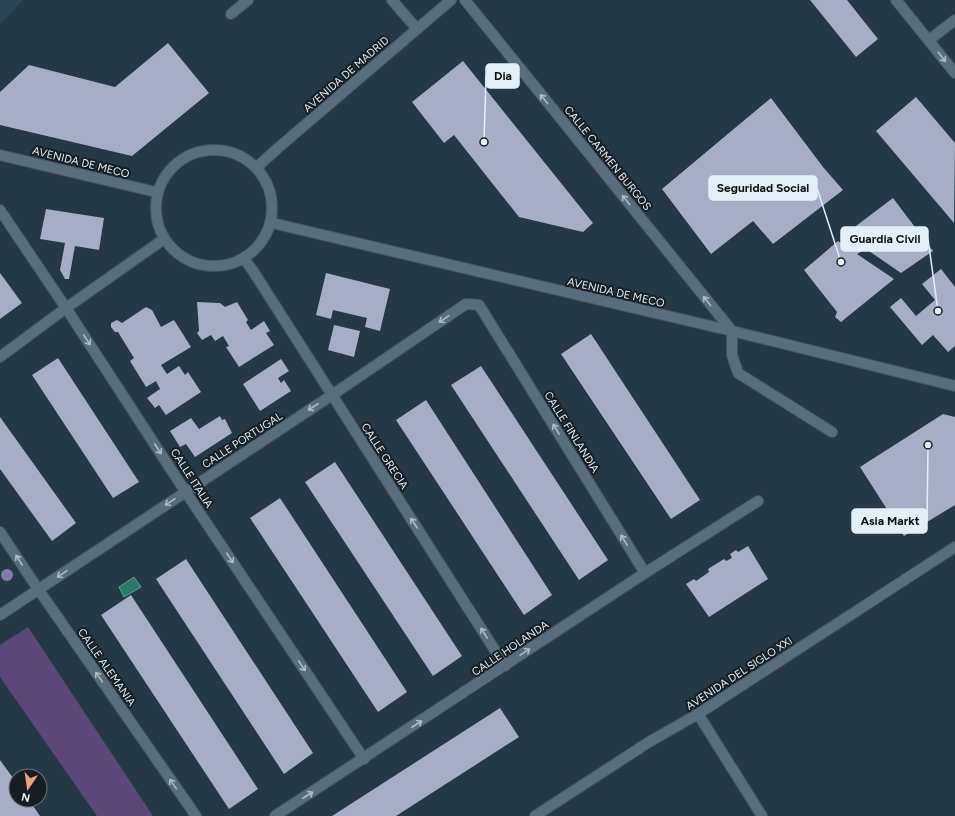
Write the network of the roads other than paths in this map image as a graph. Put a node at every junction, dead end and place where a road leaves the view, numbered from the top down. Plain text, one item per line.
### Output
1 (248, 0) edge
2 (392, 0) edge
3 (451, 0) edge
4 (465, 0) edge
5 (896, 0) edge
6 (231, 14) dead end
7 (955, 20) edge
8 (417, 29) junction
9 (929, 40) junction
10 (955, 73) edge
11 (0, 155) edge
12 (257, 167) junction
13 (156, 192) junction
14 (0, 210) edge
15 (272, 223) junction
16 (164, 239) junction
17 (245, 260) junction
18 (479, 304) joint
19 (66, 308) junction
20 (732, 331) junction
21 (0, 357) edge
22 (955, 386) edge
23 (332, 395) junction
24 (832, 432) dead end
25 (185, 491) junction
26 (758, 501) dead end
27 (0, 532) edge
28 (955, 547) edge
29 (645, 573) junction
30 (38, 589) junction
31 (0, 615) edge
32 (505, 666) junction
33 (698, 714) junction
34 (364, 759) junction
35 (196, 816) edge
36 (275, 816) edge
37 (535, 816) edge
38 (762, 816) edge

1 - 6 street
2 - 8 street
3 - 8 street, AVENIDA DE MADRID
20 -> 4 street, CALLE CARMEN BURGOS
5 - 9 street
7 - 9 street
8 - 12 street, AVENIDA DE MADRID
9 -> 10 street
11 - 13 street, AVENIDA DE MECO
12 - 13 street
12 - 15 street
13 - 16 street
14 - 19 street, CALLE ITALIA
15 - 17 street
15 - 20 street, AVENIDA DE MECO
16 - 17 street
16 - 19 street
17 - 23 street, CALLE GRECIA
18 -> 23 street, CALLE PORTUGAL
29 -> 18 street, CALLE FINLANDIA
19 - 21 street
19 -> 25 street, CALLE ITALIA
20 - 22 street, AVENIDA DE MECO
20 - 24 street
23 -> 25 street, CALLE PORTUGAL
32 -> 23 street, CALLE GRECIA
25 -> 30 street, CALLE PORTUGAL
25 -> 34 street, CALLE ITALIA
26 - 29 street, CALLE HOLANDA
30 -> 27 street, CALLE ALEMANIA
28 - 33 street, AVENIDA DEL SIGLO XXI
32 -> 29 street, CALLE HOLANDA
30 - 31 street, CALLE PORTUGAL
35 -> 30 street, CALLE ALEMANIA
34 -> 32 street, CALLE HOLANDA
33 - 37 street, AVENIDA DEL SIGLO XXI
33 - 38 street
36 -> 34 street, CALLE HOLANDA

